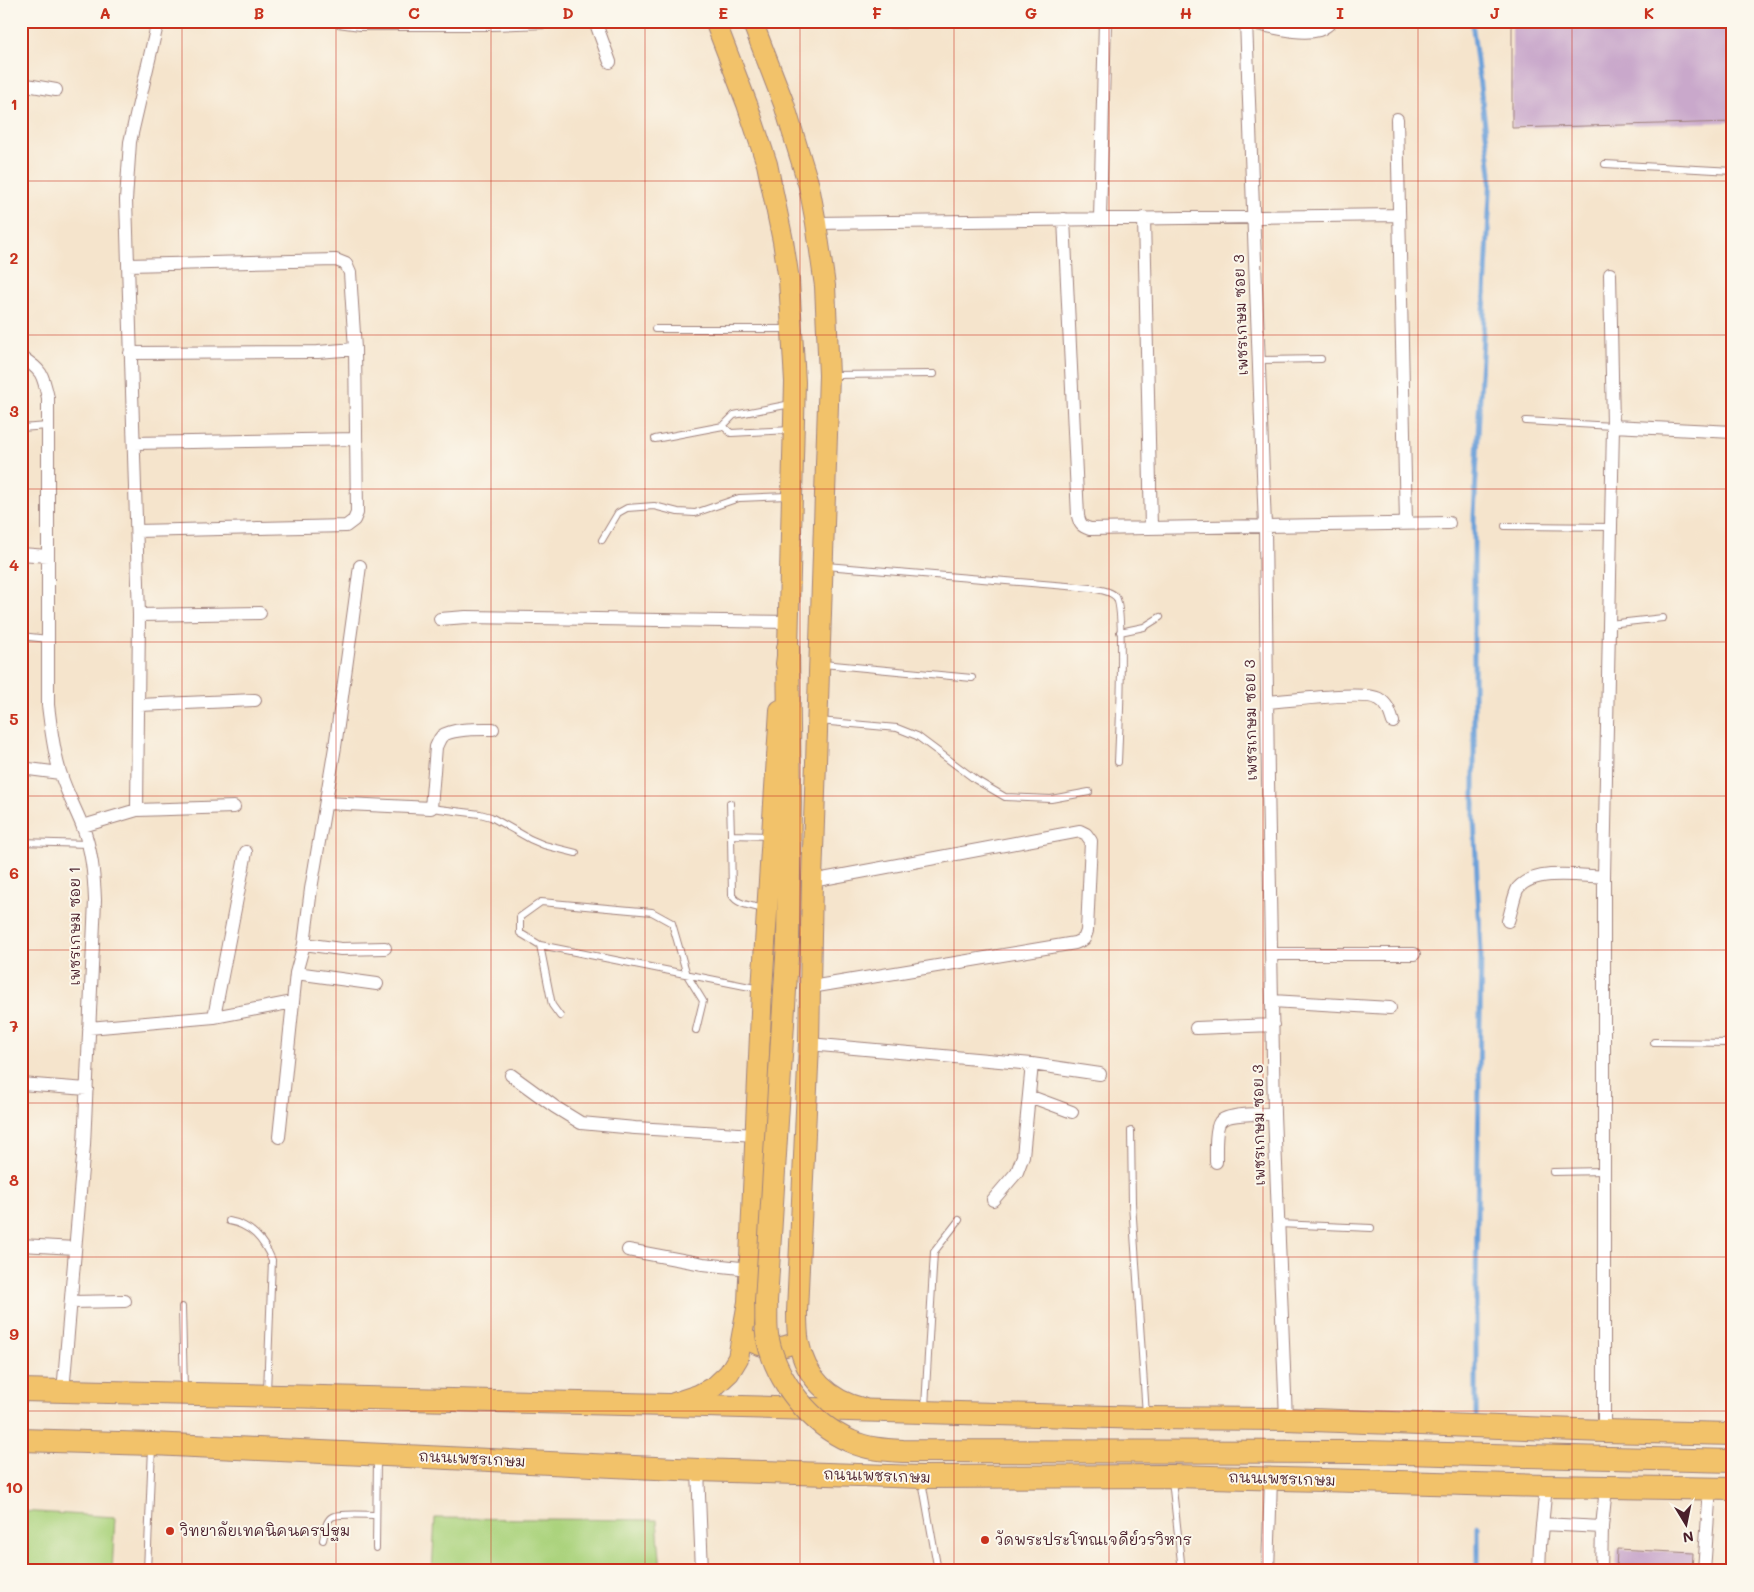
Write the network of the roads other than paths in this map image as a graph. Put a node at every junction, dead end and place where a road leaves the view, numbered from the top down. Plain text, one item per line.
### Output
1 (158, 21) edge
2 (338, 21) edge
3 (578, 21) edge
4 (595, 21) edge
5 (715, 21) edge
6 (752, 21) edge
7 (1105, 21) edge
8 (1332, 21) edge
9 (1247, 22) edge
10 (834, 23) dead end
11 (904, 25) dead end
12 (610, 62) dead end
13 (21, 84) edge
14 (56, 90) dead end
15 (1397, 119) dead end
16 (1605, 164) dead end
17 (1733, 171) edge
18 (1398, 215) junction
19 (1254, 217) junction
20 (1144, 218) junction
21 (1064, 219) junction
22 (1100, 219) junction
23 (816, 222) junction
24 (128, 265) junction
25 (1610, 274) dead end
26 (655, 329) dead end
27 (793, 329) junction
28 (355, 349) junction
29 (130, 353) junction
30 (21, 357) edge
31 (1321, 359) dead end
32 (1259, 360) junction
33 (934, 374) dead end
34 (829, 375) junction
35 (794, 404) junction
36 (1526, 421) dead end
37 (48, 426) junction
38 (723, 426) junction
39 (1613, 426) junction
40 (21, 428) edge
41 (794, 430) junction
42 (1733, 432) edge
43 (356, 439) junction
44 (655, 439) dead end
45 (134, 444) junction
46 (792, 496) junction
47 (1406, 523) junction
48 (1449, 523) dead end
49 (1505, 526) dead end
50 (1265, 527) junction
51 (1611, 527) junction
52 (1151, 528) junction
53 (137, 531) junction
54 (602, 540) dead end
55 (21, 554) edge
56 (48, 556) junction
57 (822, 565) junction
58 (360, 566) dead end
59 (260, 613) dead end
60 (139, 615) junction
61 (1160, 617) dead end
62 (1663, 618) dead end
63 (440, 619) dead end
64 (789, 622) junction
65 (1609, 624) junction
66 (1120, 632) junction
67 (21, 636) edge
68 (48, 639) junction
69 (788, 648) junction
70 (819, 664) junction
71 (972, 678) dead end
72 (255, 700) dead end
73 (1267, 702) junction
74 (139, 705) junction
75 (818, 720) junction
76 (1394, 722) dead end
77 (494, 729) dead end
78 (1118, 762) dead end
79 (21, 768) edge
80 (60, 773) junction
81 (1089, 792) dead end
82 (326, 803) junction
83 (730, 803) dead end
84 (234, 807) dead end
85 (432, 808) junction
86 (138, 810) junction
87 (83, 826) junction
88 (731, 834) junction
89 (772, 836) junction
90 (21, 842) edge
91 (88, 844) junction
92 (246, 852) dead end
93 (576, 853) dead end
94 (1604, 878) junction
95 (812, 881) junction
96 (767, 910) junction
97 (1508, 921) dead end
98 (304, 944) junction
99 (540, 945) junction
100 (385, 948) dead end
101 (1271, 954) junction
102 (1414, 954) dead end
103 (296, 973) junction
104 (687, 975) junction
105 (377, 984) dead end
106 (811, 987) junction
107 (762, 990) junction
108 (1272, 1001) junction
109 (293, 1002) junction
110 (1390, 1008) dead end
111 (560, 1016) dead end
112 (214, 1017) junction
113 (1272, 1024) junction
114 (90, 1028) junction
115 (1196, 1028) dead end
116 (696, 1030) dead end
117 (1654, 1042) dead end
118 (1733, 1043) edge
119 (809, 1044) junction
120 (1032, 1064) junction
121 (1100, 1074) dead end
122 (511, 1075) dead end
123 (21, 1084) edge
124 (87, 1089) junction
125 (1029, 1096) junction
126 (1072, 1112) dead end
127 (1274, 1114) junction
128 (1131, 1131) dead end
129 (756, 1135) junction
130 (279, 1137) dead end
131 (1216, 1162) dead end
132 (1604, 1171) junction
133 (1553, 1172) dead end
134 (993, 1200) dead end
135 (959, 1220) dead end
136 (229, 1221) dead end
137 (1278, 1224) junction
138 (1371, 1228) dead end
139 (21, 1245) edge
140 (75, 1248) junction
141 (628, 1250) dead end
142 (750, 1269) junction
143 (125, 1301) dead end
144 (71, 1302) junction
145 (182, 1307) dead end
146 (742, 1337) junction
147 (798, 1341) junction
148 (21, 1390) edge
149 (63, 1392) junction
150 (184, 1394) junction
151 (267, 1396) junction
152 (668, 1405) junction
153 (873, 1411) junction
154 (924, 1412) junction
155 (1147, 1418) junction
156 (1286, 1419) junction
157 (1604, 1431) junction
158 (1733, 1434) edge
159 (21, 1440) edge
160 (152, 1444) junction
161 (377, 1455) junction
162 (1733, 1461) edge
163 (698, 1470) junction
164 (1172, 1476) junction
165 (922, 1477) junction
166 (1271, 1479) junction
167 (1546, 1486) junction
168 (1606, 1487) junction
169 (1710, 1488) junction
170 (1733, 1489) edge
171 (376, 1515) junction
172 (1542, 1524) junction
173 (1602, 1527) junction
174 (324, 1540) dead end
175 (376, 1548) dead end
176 (146, 1571) edge
177 (702, 1571) edge
178 (938, 1571) edge
179 (1182, 1571) edge
180 (1268, 1571) edge
181 (1539, 1571) edge
182 (1601, 1571) edge
183 (1704, 1571) edge

1 - 24 street
2 - 3 street
4 - 12 street
5 - 27 main road
6 - 23 main road
7 - 22 street
8 - 9 street
9 - 19 street, เพชรเกษม ซอย 3
10 - 11 lane
13 - 14 street
15 - 18 street
16 - 17 lane
18 - 19 street
18 - 47 street
19 - 20 street
19 - 32 street, เพชรเกษม ซอย 3
20 - 22 street
20 - 52 street
21 - 22 street
21 - 23 street
21 - 52 street
23 - 34 main road
24 - 28 street
24 - 29 street
25 - 39 street
26 - 27 lane
27 - 35 main road
28 - 29 street
28 - 43 street
29 - 45 street
30 - 37 street, เพชรเกษม ซอย 1
31 - 32 lane
32 - 50 street, เพชรเกษม ซอย 3
33 - 34 lane
34 - 57 main road
35 - 38 lane
35 - 41 main road
36 - 39 lane
37 - 40 lane
37 - 56 street, เพชรเกษม ซอย 1
38 - 41 lane
38 - 44 lane
39 - 42 street
39 - 51 street
41 - 46 main road
43 - 45 street
43 - 53 street
45 - 53 street
46 - 54 lane
46 - 64 main road
47 - 48 street
47 - 50 street
49 - 51 lane
50 - 52 street
50 - 73 street, เพชรเกษม ซอย 3
51 - 65 street
53 - 60 street
55 - 56 street
56 - 68 street, เพชรเกษม ซอย 1
57 - 66 lane
57 - 70 main road
58 - 82 street
59 - 60 street
60 - 74 street
61 - 66 lane
62 - 65 lane
63 - 64 street
64 - 69 main road
65 - 94 street
66 - 78 lane
67 - 68 lane
68 - 80 street, เพชรเกษม ซอย 1
69 - 89 main road
69 - 162 highway, bridge
70 - 71 lane
70 - 75 main road
72 - 74 street
73 - 76 street
73 - 101 street, เพชรเกษม ซอย 3
74 - 86 street
75 - 81 lane
75 - 95 main road
77 - 85 street
79 - 80 street
80 - 87 street, เพชรเกษม ซอย 1
82 - 85 street
82 - 98 street
83 - 88 lane
84 - 86 street
85 - 93 lane
86 - 87 street
87 - 91 street, เพชรเกษม ซอย 1
88 - 89 lane
88 - 96 lane
89 - 96 main road
90 - 91 lane
91 - 114 street, เพชรเกษม ซอย 1
92 - 112 street
94 - 97 street
94 - 132 street
95 - 106 main road
95 - 106 street
96 - 107 main road
98 - 100 street
98 - 103 street
99 - 104 lane
99 - 104 lane
99 - 111 lane
101 - 102 street
101 - 108 street, เพชรเกษม ซอย 3
103 - 105 street
103 - 109 street
104 - 107 lane
104 - 116 lane
106 - 119 main road
107 - 129 main road
108 - 110 street
108 - 113 street, เพชรเกษม ซอย 3
109 - 112 street
109 - 130 street
112 - 114 street
113 - 115 street
113 - 127 street, เพชรเกษม ซอย 3
114 - 124 street, เพชรเกษม ซอย 1
117 - 118 lane
119 - 120 street
119 - 147 main road
120 - 121 street
120 - 125 street
122 - 129 street
123 - 124 street
124 - 140 street, เพชรเกษม ซอย 1
125 - 126 street
125 - 134 street
127 - 131 street
127 - 137 street, เพชรเกษม ซอย 3
128 - 155 lane
129 - 142 main road
132 - 133 lane
132 - 157 street
135 - 154 lane
136 - 151 lane
137 - 138 lane
137 - 156 street, เพชรเกษม ซอย 3
139 - 140 street
140 - 144 street, เพชรเกษม ซอย 1
141 - 142 street
142 - 146 main road
143 - 144 street
144 - 149 street, เพชรเกษม ซอย 1
145 - 150 lane
146 - 147 main road
146 - 152 main road
147 - 153 main road
148 - 149 highway
149 - 150 highway
150 - 151 highway
151 - 152 highway
152 - 153 highway
153 - 154 highway
154 - 155 highway
155 - 156 highway
156 - 157 highway
157 - 158 highway
159 - 160 highway, ถนนเพชรเกษม
160 - 161 highway, ถนนเพชรเกษม
160 - 176 lane
161 - 163 highway, ถนนเพชรเกษม
161 - 171 lane
163 - 165 highway, ถนนเพชรเกษม
163 - 177 street
164 - 165 highway, ถนนเพชรเกษม
164 - 166 highway, ถนนเพชรเกษม
164 - 179 lane
165 - 178 lane
166 - 167 highway, ถนนเพชรเกษม
166 - 180 street
167 - 168 highway, ถนนเพชรเกษม
167 - 172 street
168 - 169 highway, ถนนเพชรเกษม
168 - 173 street
169 - 170 highway, ถนนเพชรเกษม
169 - 183 street
171 - 174 lane
171 - 175 lane
172 - 173 street
172 - 181 street
173 - 182 street

